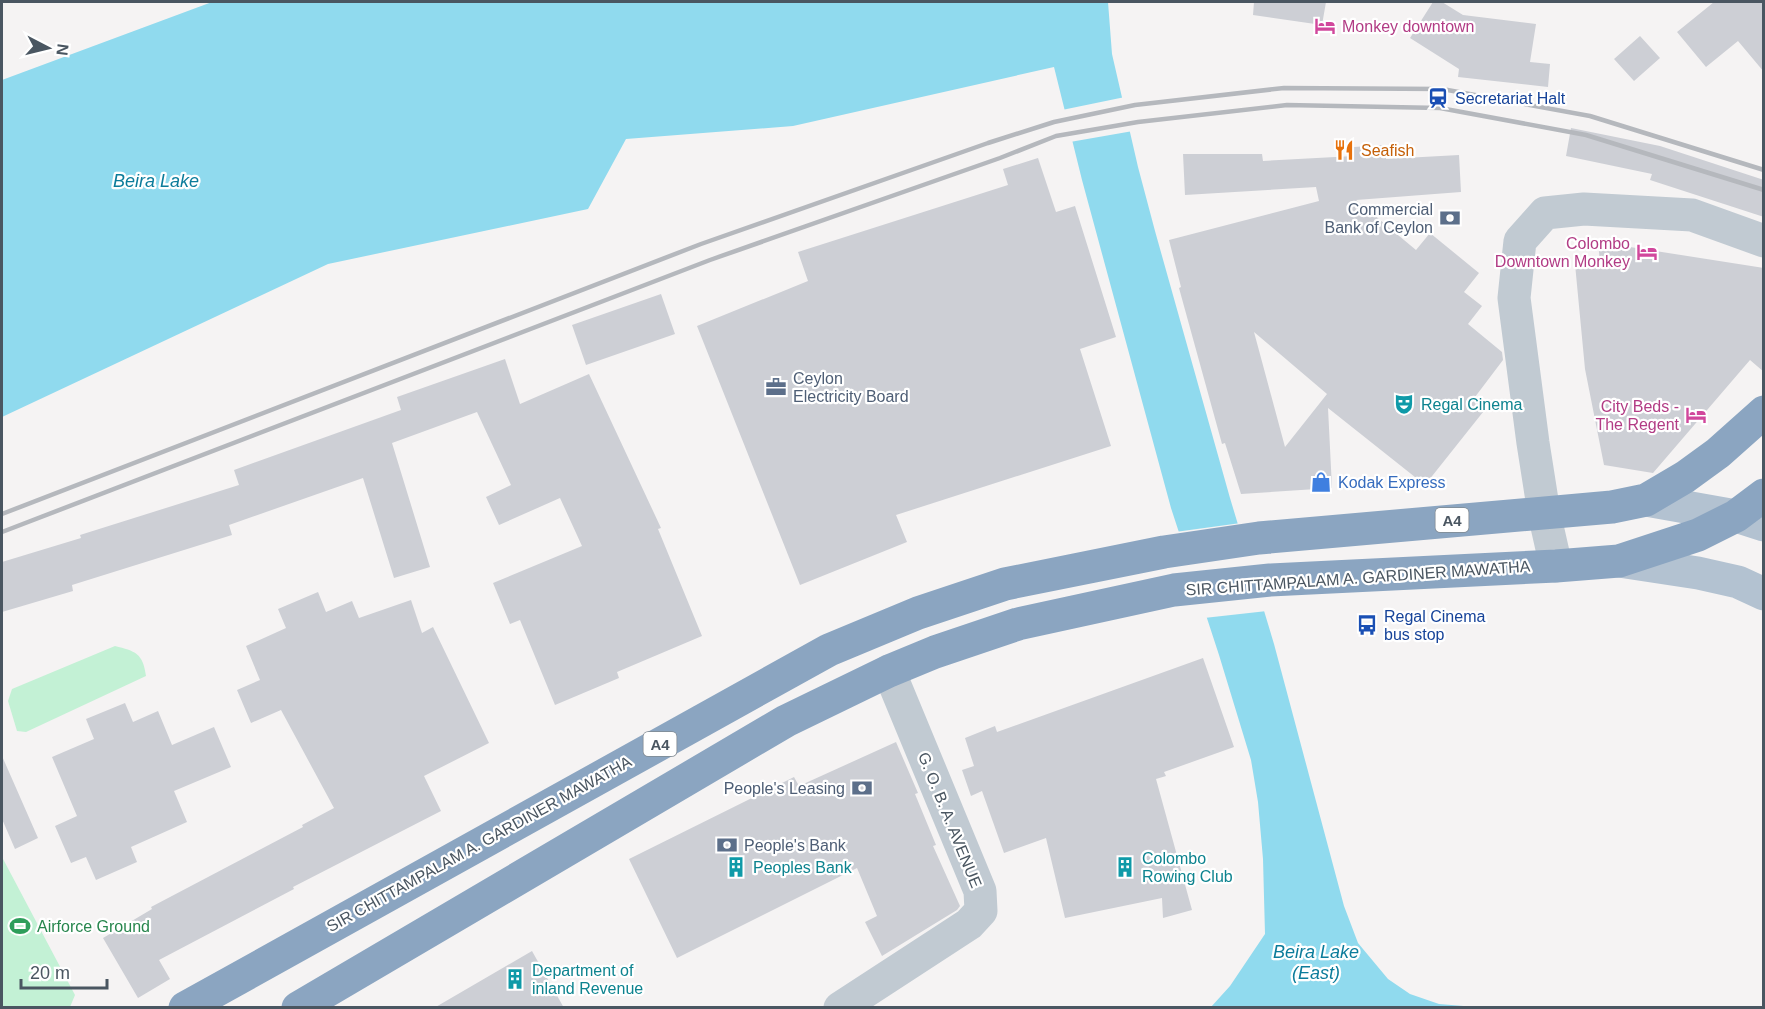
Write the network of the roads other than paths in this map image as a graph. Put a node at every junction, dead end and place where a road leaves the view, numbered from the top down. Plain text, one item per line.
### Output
1 (1764, 241) edge
2 (1764, 412) edge
3 (1764, 495) edge
4 (1646, 500) junction
5 (1544, 513) junction
6 (1750, 520) edge
7 (1619, 561) junction
8 (1557, 566) junction
9 (1764, 594) edge
10 (889, 671) junction
11 (185, 1008) edge
12 (298, 1008) edge
13 (840, 1008) edge

1 - 5 street
2 - 4 highway, SIR CHITTAMPALAM A. GARDINER MAWATHA
3 - 6 highway, SIR CHITTAMPALAM A. GARDINER MAWATHA
4 - 5 highway, SIR CHITTAMPALAM A. GARDINER MAWATHA / A4
4 - 6 main road
5 - 8 street
5 - 11 highway, SIR CHITTAMPALAM A. GARDINER MAWATHA / A4
6 - 7 highway, SIR CHITTAMPALAM A. GARDINER MAWATHA
7 - 8 highway, SIR CHITTAMPALAM A. GARDINER MAWATHA
7 - 9 main road
8 - 10 highway, SIR CHITTAMPALAM A. GARDINER MAWATHA
10 - 12 highway, SIR CHITTAMPALAM A. GARDINER MAWATHA
10 - 13 street, G. O. B. A. AVENUE

